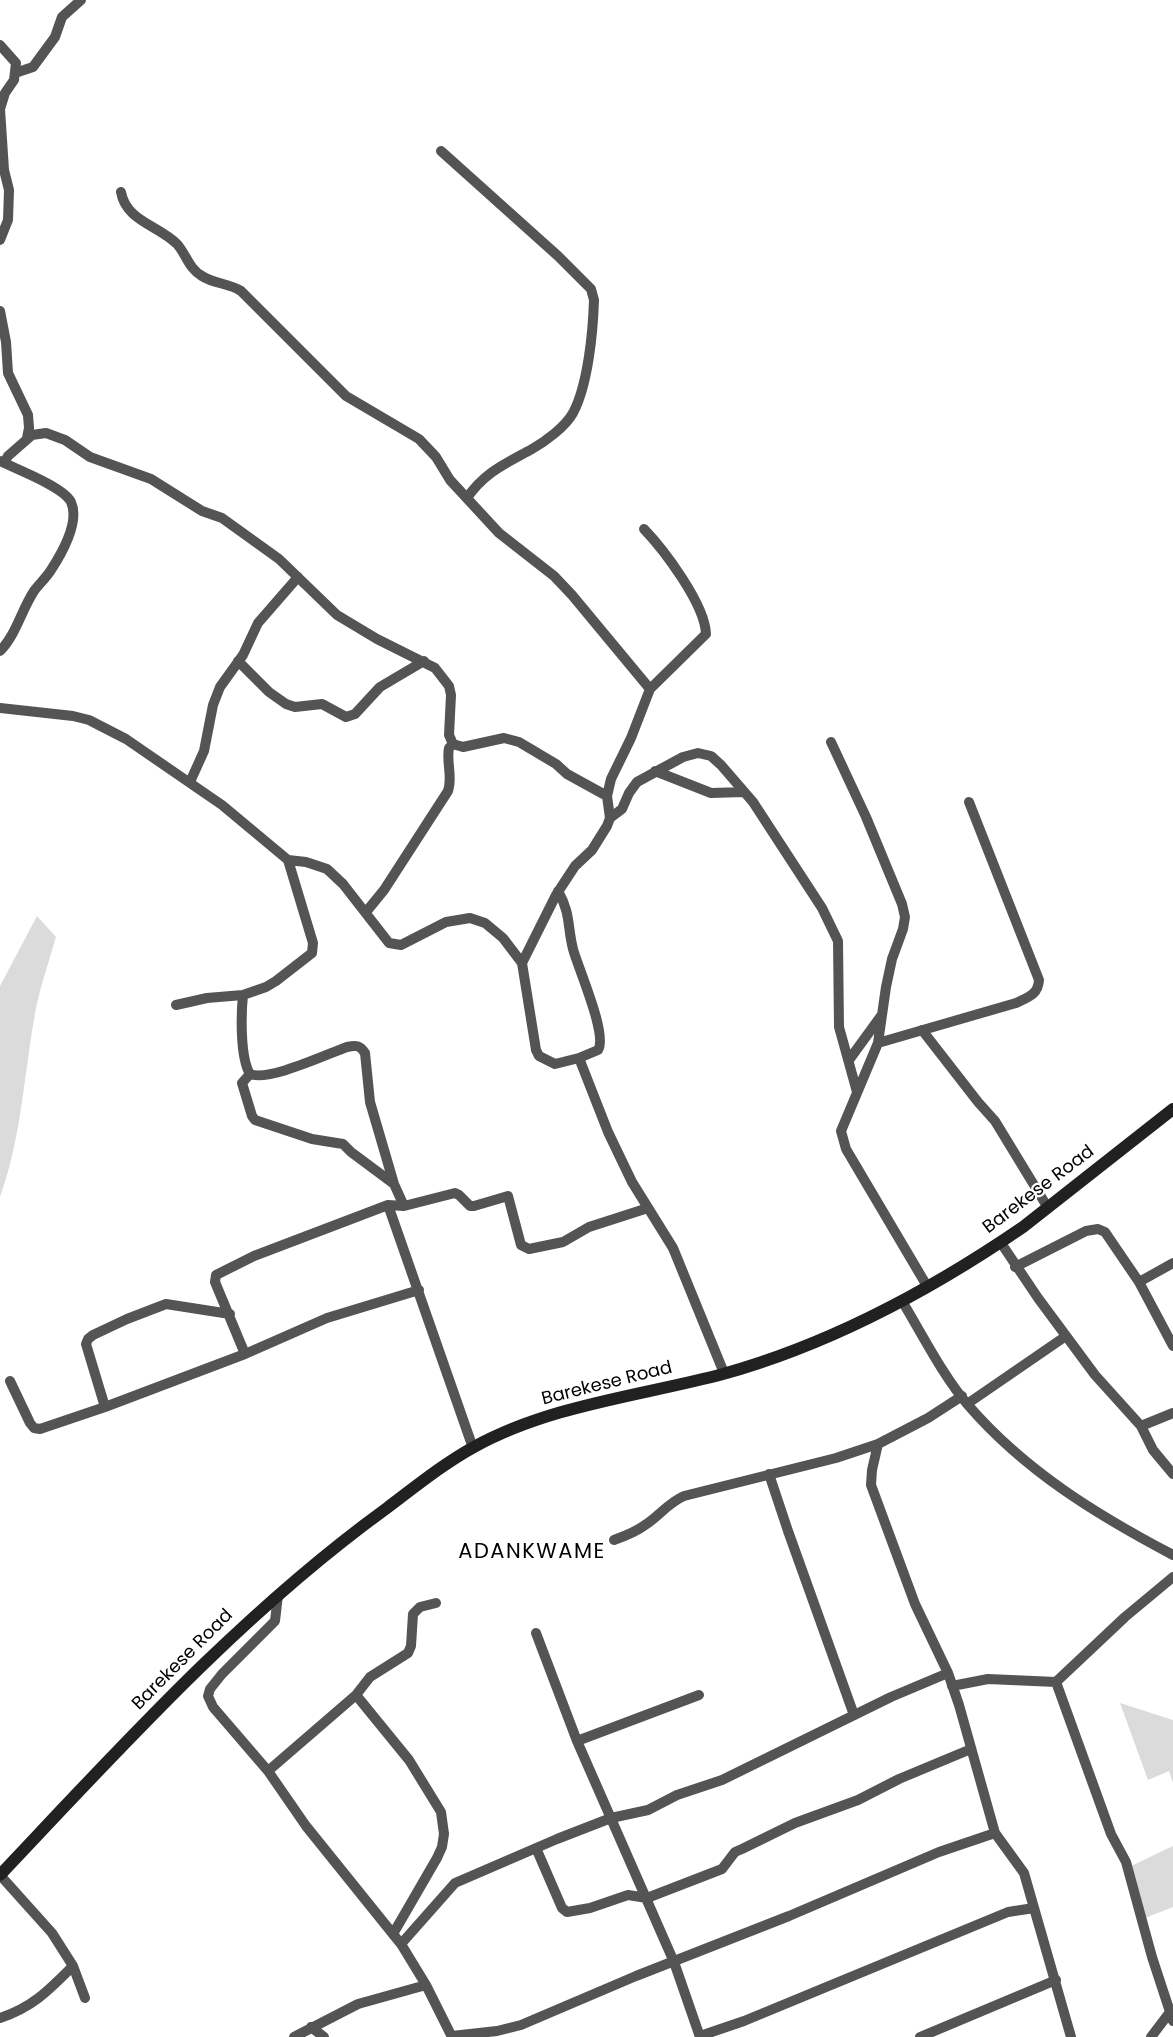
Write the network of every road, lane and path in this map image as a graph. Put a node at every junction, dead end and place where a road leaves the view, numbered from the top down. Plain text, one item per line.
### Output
1 (81, 0) edge
2 (0, 45) edge
3 (15, 73) junction
4 (441, 151) dead end
5 (121, 192) dead end
6 (0, 240) edge
7 (0, 311) edge
8 (27, 438) junction
9 (2, 462) edge
10 (467, 498) junction
11 (644, 529) dead end
12 (298, 577) junction
13 (0, 651) edge
14 (238, 661) junction
15 (424, 661) junction
16 (650, 689) junction
17 (0, 708) edge
18 (831, 742) dead end
19 (453, 744) junction
20 (655, 771) junction
21 (190, 782) junction
22 (744, 792) junction
23 (607, 796) junction
24 (969, 802) dead end
25 (610, 818) junction
26 (288, 860) junction
27 (558, 891) junction
28 (366, 912) junction
29 (522, 963) junction
30 (243, 995) junction
31 (176, 1005) dead end
32 (881, 1016) junction
33 (922, 1030) junction
34 (878, 1043) junction
35 (579, 1058) junction
36 (849, 1060) junction
37 (250, 1074) junction
38 (858, 1092) junction
39 (1173, 1109) edge
40 (394, 1184) junction
41 (388, 1205) junction
42 (404, 1206) junction
43 (648, 1208) junction
44 (1048, 1208) junction
45 (1001, 1243) junction
46 (1173, 1263) edge
47 (1015, 1267) junction
48 (1139, 1282) junction
49 (927, 1286) junction
50 (419, 1290) junction
51 (902, 1300) junction
52 (230, 1314) junction
53 (1066, 1336) junction
54 (1173, 1346) edge
55 (245, 1354) junction
56 (724, 1373) junction
57 (10, 1381) dead end
58 (965, 1400) junction
59 (105, 1407) junction
60 (1173, 1413) edge
61 (1141, 1426) junction
62 (878, 1444) junction
63 (473, 1448) junction
64 (769, 1474) junction
65 (1173, 1474) edge
66 (614, 1540) dead end
67 (1173, 1555) edge
68 (1173, 1578) edge
69 (278, 1595) junction
70 (436, 1604) dead end
71 (537, 1633) dead end
72 (948, 1673) junction
73 (1056, 1682) junction
74 (952, 1686) junction
75 (356, 1695) junction
76 (699, 1695) dead end
77 (854, 1715) junction
78 (577, 1741) junction
79 (971, 1749) junction
80 (268, 1771) junction
81 (611, 1818) junction
82 (995, 1833) junction
83 (536, 1848) junction
84 (0, 1875) edge
85 (647, 1898) junction
86 (1034, 1908) junction
87 (393, 1934) junction
88 (401, 1944) junction
89 (674, 1962) junction
90 (73, 1965) junction
91 (1056, 1980) junction
92 (426, 1985) junction
93 (85, 1998) dead end
94 (1172, 2015) edge
95 (0, 2018) edge
96 (311, 2027) junction
97 (700, 2036) edge
98 (294, 2037) edge
99 (324, 2037) edge
100 (449, 2037) edge
101 (920, 2037) edge
102 (1071, 2037) edge
103 (1151, 2037) edge

1 - 3 street
2 - 3 street
3 - 6 street
4 - 10 street
5 - 10 street
7 - 8 street
8 - 9 street
8 - 12 street
9 - 13 street
10 - 16 street
11 - 16 street
12 - 14 street
12 - 15 street
14 - 15 street
14 - 21 street
15 - 19 street
16 - 23 street
17 - 21 street
18 - 32 street
19 - 23 street
19 - 28 street
20 - 22 street
20 - 22 street
20 - 25 street
21 - 26 street
22 - 36 street
23 - 25 street
24 - 33 street
25 - 27 street
26 - 28 street
26 - 30 street
27 - 29 street
27 - 35 street
28 - 29 street
29 - 35 street
30 - 31 street
30 - 37 street
32 - 34 street
32 - 36 street
33 - 34 street
33 - 44 street
34 - 38 street
35 - 43 street
36 - 38 street
37 - 40 street
37 - 40 street
38 - 49 street
39 - 44 main road, Barekese Road
40 - 42 street
41 - 42 street
41 - 50 street
41 - 52 street
42 - 43 street
43 - 56 street
44 - 45 main road, Barekese Road
45 - 47 street
45 - 49 main road, Barekese Road
46 - 48 street
47 - 48 street
47 - 53 street
48 - 54 street
49 - 51 main road, Barekese Road
50 - 55 street
50 - 63 street
51 - 56 main road, Barekese Road
51 - 58 street
52 - 55 street
52 - 59 street
53 - 58 street
53 - 61 street
55 - 59 street
56 - 63 main road, Barekese Road
57 - 59 street
58 - 62 street
58 - 67 street
60 - 61 street
61 - 65 street
62 - 64 street
62 - 72 street
63 - 69 main road, Barekese Road
64 - 66 street
64 - 77 street
68 - 73 street
69 - 80 street
69 - 84 main road, Barekese Road
70 - 75 street
71 - 78 street
72 - 74 street
72 - 77 street
73 - 74 street
73 - 94 street
74 - 79 street
75 - 80 street
75 - 87 street
76 - 78 street
77 - 81 street
78 - 81 street
79 - 82 street
79 - 85 street
80 - 87 street
81 - 83 street
81 - 85 street
82 - 86 street
82 - 89 street
83 - 85 street
83 - 88 street
84 - 90 street
85 - 89 street
86 - 91 street
86 - 97 street
87 - 88 street
88 - 92 street
89 - 97 street
89 - 100 street
90 - 93 street
90 - 95 street
91 - 101 street
91 - 102 street
92 - 96 street
92 - 100 street
94 - 103 street
96 - 98 street
96 - 99 street

